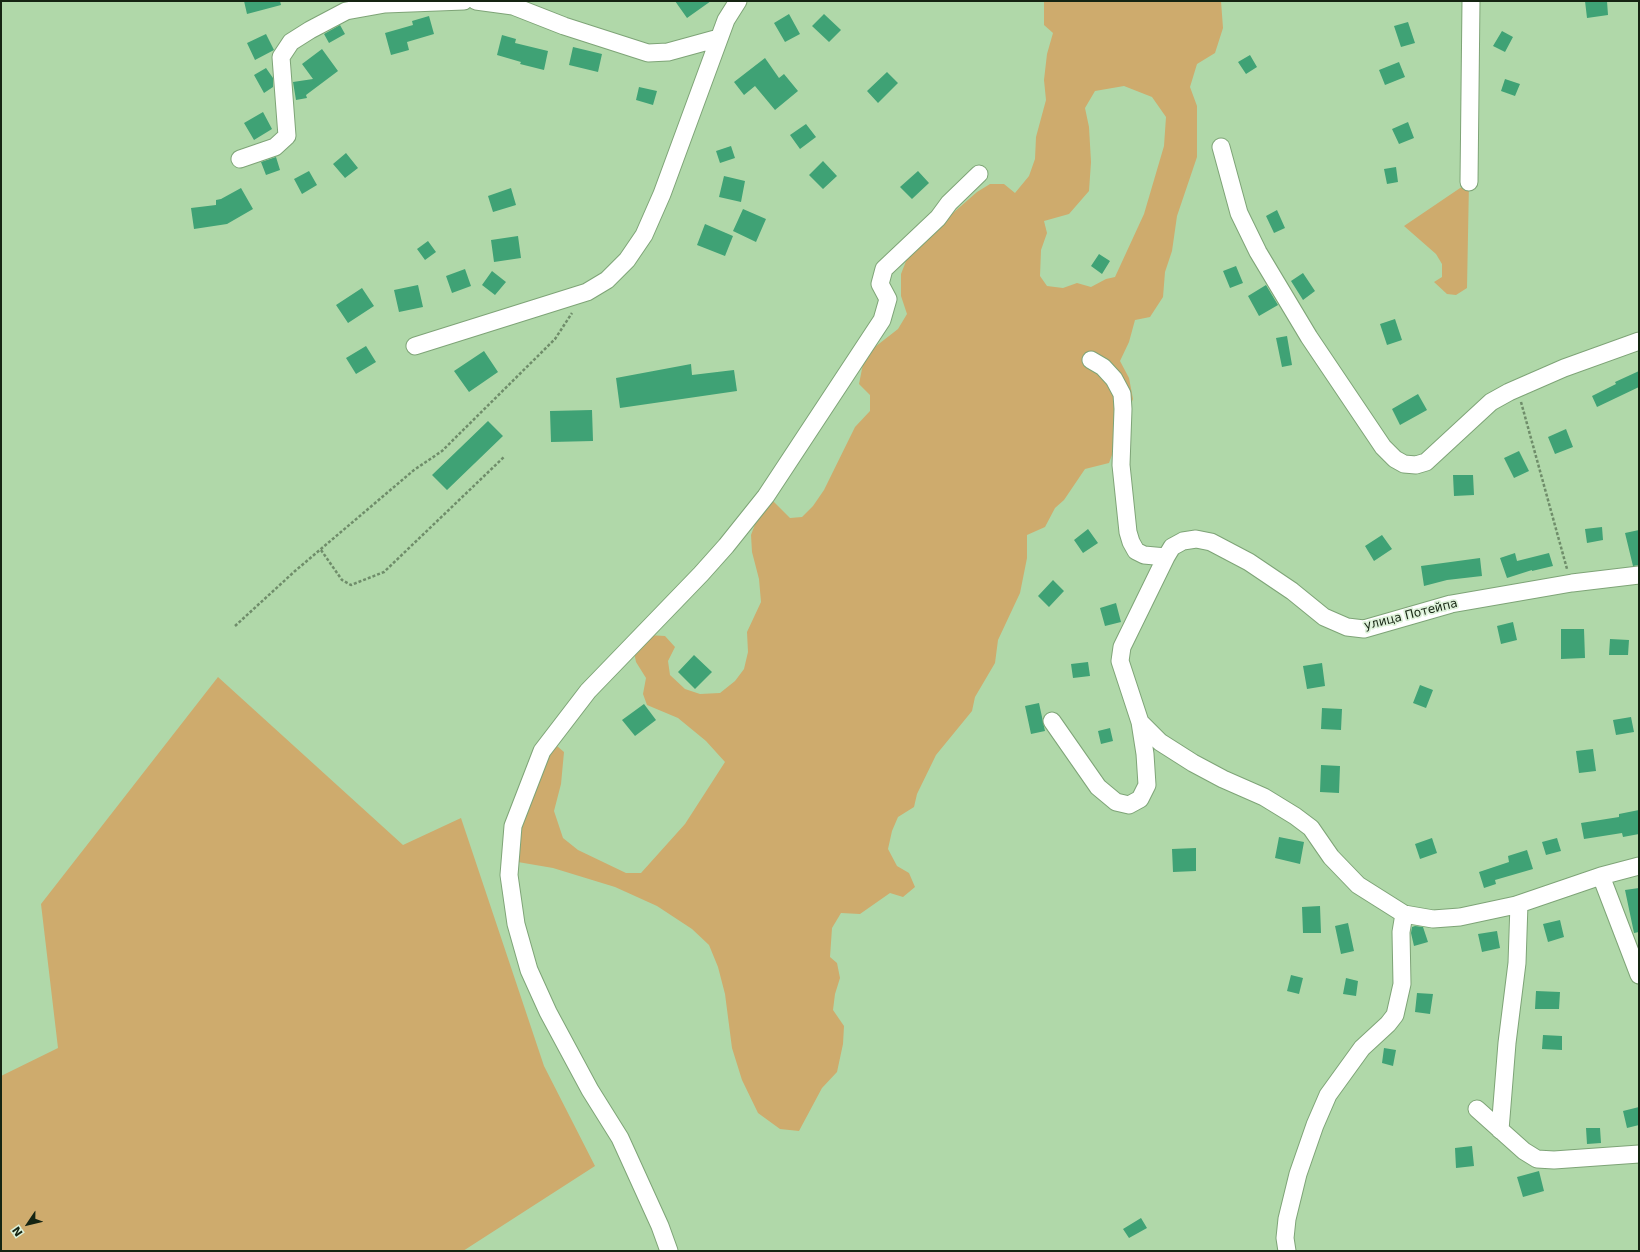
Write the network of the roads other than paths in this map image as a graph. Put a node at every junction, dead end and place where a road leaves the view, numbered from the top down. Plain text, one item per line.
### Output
1 (464, 1) edge
2 (738, 1) edge
3 (1471, 1) edge
4 (484, 2) edge
5 (719, 38) junction
6 (1221, 147) dead end
7 (240, 159) dead end
8 (979, 174) dead end
9 (1469, 182) dead end
10 (1639, 341) edge
11 (415, 346) dead end
12 (1091, 360) dead end
13 (1166, 557) junction
14 (1639, 575) edge
15 (1052, 721) dead end
16 (1140, 722) junction
17 (1639, 866) edge
18 (1601, 876) junction
19 (1519, 904) junction
20 (1404, 914) junction
21 (1639, 975) edge
22 (1477, 1109) dead end
23 (1500, 1130) junction
24 (1639, 1154) edge
25 (669, 1251) edge
26 (1287, 1251) edge

1 - 7 street
2 - 5 street
3 - 9 street
4 - 5 street
5 - 11 street
6 - 10 street
8 - 25 street
12 - 13 street
13 - 14 street, улица Потейпа
13 - 16 street, улица Потейпа
15 - 16 street, улица Потейпа
16 - 20 street
17 - 18 street
18 - 19 street
18 - 21 street
19 - 20 street
19 - 23 street
20 - 26 street
22 - 23 street
23 - 24 street

